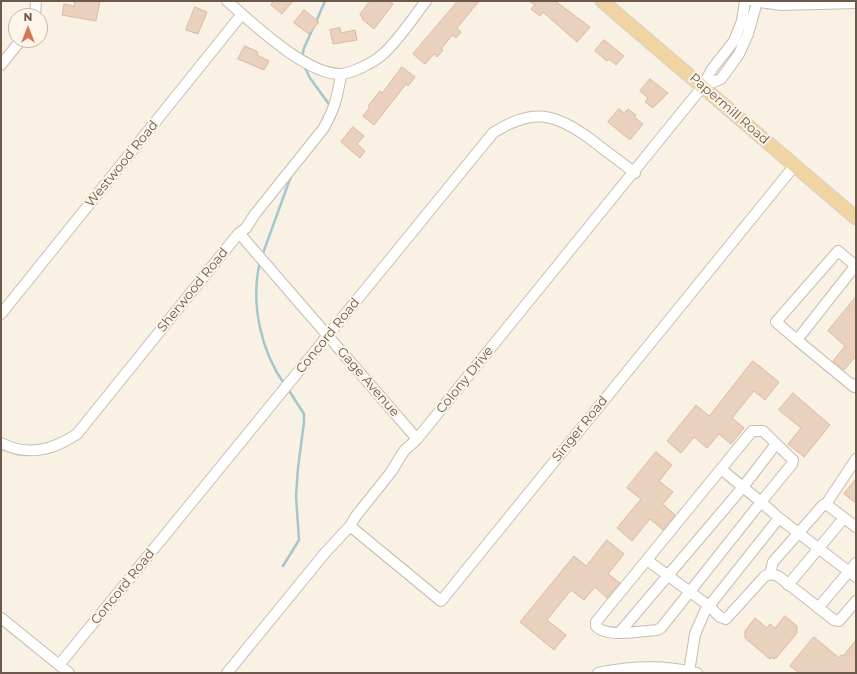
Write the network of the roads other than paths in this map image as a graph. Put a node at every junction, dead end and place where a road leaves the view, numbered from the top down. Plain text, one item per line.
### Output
1 (227, 1) edge
2 (426, 1) edge
3 (602, 1) edge
4 (745, 1) edge
5 (755, 2) edge
6 (856, 3) edge
7 (242, 14) junction
8 (14, 48) edge
9 (1, 65) edge
10 (341, 74) junction
11 (703, 86) junction
12 (795, 165) junction
13 (634, 173) junction
14 (856, 218) edge
15 (239, 234) junction
16 (856, 265) edge
17 (1, 314) edge
18 (328, 336) junction
19 (797, 340) junction
20 (856, 384) edge
21 (417, 439) junction
22 (1, 443) edge
23 (776, 444) junction
24 (856, 459) edge
25 (721, 469) junction
26 (743, 487) junction
27 (761, 502) junction
28 (826, 504) junction
29 (779, 518) junction
30 (844, 518) junction
31 (350, 526) junction
32 (856, 527) edge
33 (799, 534) junction
34 (818, 548) junction
35 (647, 560) junction
36 (856, 562) edge
37 (770, 574) junction
38 (852, 574) edge
39 (668, 576) junction
40 (788, 585) junction
41 (689, 592) junction
42 (856, 601) edge
43 (709, 606) junction
44 (818, 608) junction
45 (1, 618) edge
46 (620, 632) junction
47 (59, 665) junction
48 (658, 671) edge
49 (693, 672) edge
50 (69, 673) edge
51 (227, 673) edge
52 (598, 673) edge

1 - 7 street
2 - 10 street
3 - 11 main road, Papermill Road
4 - 11 street, Colony Drive
5 - 6 street
5 - 11 street, Colony Drive
7 - 10 street
7 - 17 street, Westwood Road
8 - 9 street
10 - 15 street, Sherwood Road
11 - 12 main road, Papermill Road
11 - 13 street, Colony Drive
12 - 14 main road, Papermill Road
12 - 31 street, Singer Road
13 - 18 street, Concord Road
13 - 21 street, Colony Drive
15 - 18 street, Gage Avenue
15 - 22 street, Sherwood Road
16 - 19 street
16 - 19 street
18 - 21 street, Gage Avenue
18 - 47 street, Concord Road
19 - 20 street
21 - 31 street, Colony Drive
23 - 25 street
23 - 26 street
23 - 27 street
24 - 28 street
25 - 26 street
25 - 35 street
26 - 27 street
26 - 39 street
27 - 29 street
27 - 41 street
28 - 30 street
28 - 33 street
29 - 33 street
29 - 43 street
30 - 32 street
30 - 34 street
31 - 51 street, Colony Drive
33 - 34 street
33 - 37 street
34 - 38 street
34 - 40 street
35 - 39 street
35 - 46 street
36 - 38 street
37 - 40 street
37 - 43 street
38 - 44 street
39 - 41 street
39 - 46 street
40 - 44 street
41 - 43 street
41 - 46 street
42 - 44 street
43 - 49 street
45 - 47 street
47 - 50 street
48 - 49 street
48 - 52 street

